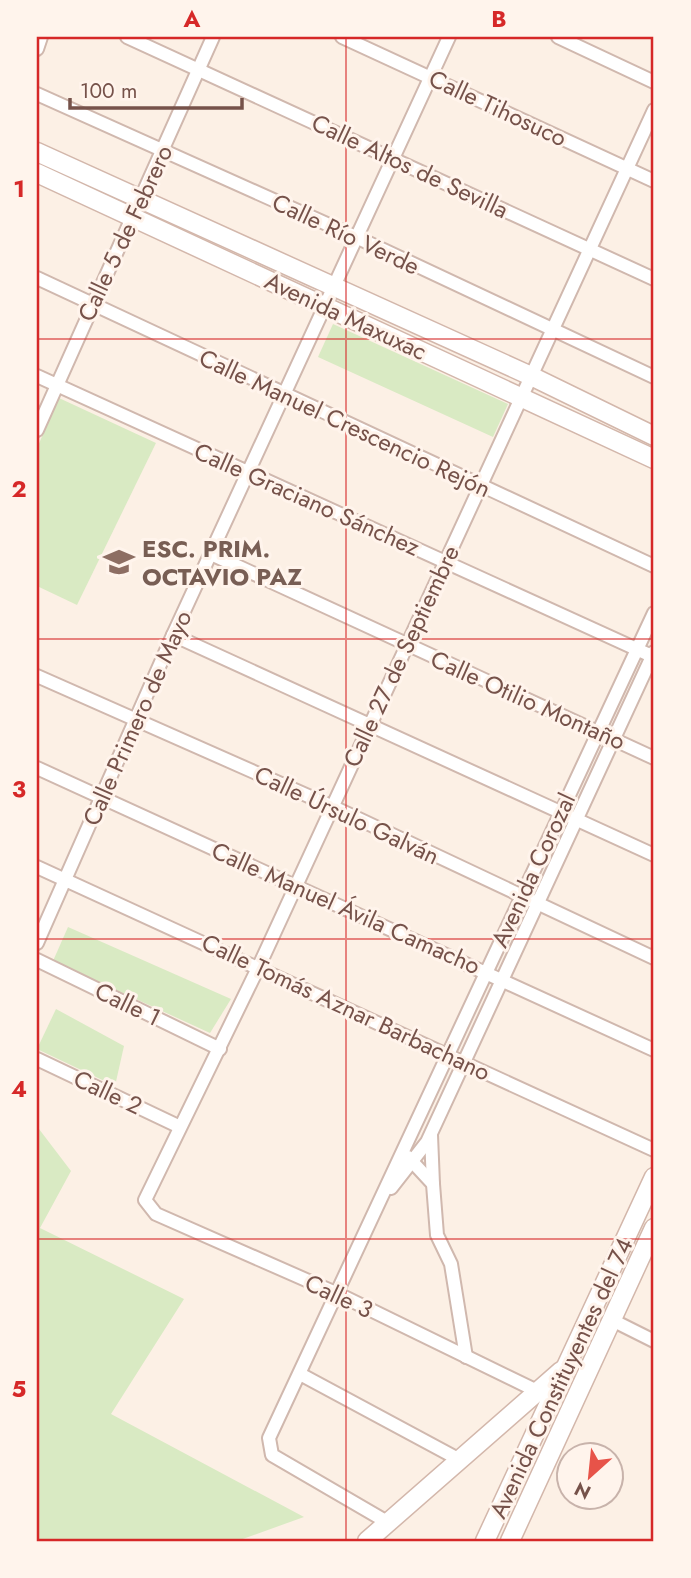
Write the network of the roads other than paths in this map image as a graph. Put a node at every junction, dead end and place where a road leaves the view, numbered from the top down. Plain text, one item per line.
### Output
1 (41, 37) edge
2 (127, 37) edge
3 (213, 37) edge
4 (342, 37) edge
5 (449, 37) edge
6 (558, 37) edge
7 (37, 49) edge
8 (199, 70) junction
9 (431, 77) junction
10 (654, 82) edge
11 (37, 94) edge
12 (654, 110) edge
13 (163, 151) junction
14 (37, 152) edge
15 (394, 159) junction
16 (627, 169) junction
17 (37, 173) edge
18 (654, 181) edge
19 (141, 197) junction
20 (132, 217) junction
21 (358, 238) junction
22 (590, 249) junction
23 (37, 278) edge
24 (654, 279) edge
25 (335, 288) junction
26 (92, 303) junction
27 (326, 306) junction
28 (552, 330) junction
29 (37, 376) edge
30 (531, 376) junction
31 (654, 377) edge
32 (56, 386) junction
33 (284, 395) junction
34 (521, 398) junction
35 (37, 430) edge
36 (654, 436) edge
37 (654, 459) edge
38 (249, 472) junction
39 (480, 486) junction
40 (211, 554) junction
41 (445, 561) junction
42 (654, 566) edge
43 (654, 613) edge
44 (173, 635) junction
45 (406, 645) junction
46 (637, 649) junction
47 (654, 655) edge
48 (37, 676) edge
49 (137, 721) junction
50 (369, 724) junction
51 (597, 732) junction
52 (614, 739) junction
53 (654, 758) edge
54 (37, 768) edge
55 (102, 798) junction
56 (331, 806) junction
57 (561, 811) junction
58 (578, 819) junction
59 (654, 855) edge
60 (37, 867) edge
61 (65, 880) junction
62 (294, 885) junction
63 (520, 896) junction
64 (537, 905) junction
65 (38, 936) edge
66 (654, 958) edge
67 (37, 960) edge
68 (259, 966) junction
69 (487, 971) junction
70 (502, 978) junction
71 (220, 1049) junction
72 (654, 1050) edge
73 (449, 1055) junction
74 (37, 1059) edge
75 (464, 1062) junction
76 (178, 1126) junction
77 (431, 1133) junction
78 (654, 1150) edge
79 (407, 1157) junction
80 (654, 1177) edge
81 (433, 1184) junction
82 (145, 1200) joint
83 (654, 1228) edge
84 (338, 1294) junction
85 (612, 1320) junction
86 (654, 1341) edge
87 (466, 1357) junction
88 (566, 1367) junction
89 (300, 1374) junction
90 (537, 1391) junction
91 (460, 1460) junction
92 (387, 1522) junction
93 (367, 1541) edge
94 (485, 1541) edge
95 (510, 1541) edge

1 - 7 street
2 - 8 street, Calle Altos de Sevilla
3 - 8 street, Calle 5 de Febrero
4 - 9 street, Calle Tihosuco
5 - 9 street, Calle Primero de Mayo
6 - 10 street
8 - 13 street, Calle 5 de Febrero
8 - 15 street, Calle Altos de Sevilla
9 - 15 street, Calle Primero de Mayo
9 - 16 street, Calle Tihosuco
11 - 13 street, Calle Río Verde
12 - 16 street, Calle 27 de Septiembre
13 - 19 street, Calle 5 de Febrero
13 - 21 street, Calle Río Verde
14 - 19 main road, Avenida Maxuxac
15 - 21 street, Calle Primero de Mayo
15 - 22 street, Calle Altos de Sevilla
16 - 18 street, Calle Tihosuco
16 - 22 street, Calle 27 de Septiembre
17 - 20 main road, Avenida Maxuxac
19 - 20 street, Calle 5 de Febrero
19 - 25 main road, Avenida Maxuxac
20 - 26 street, Calle 5 de Febrero
20 - 27 main road, Avenida Maxuxac
21 - 25 street, Calle Primero de Mayo
21 - 28 street, Calle Río Verde
22 - 24 street, Calle Altos de Sevilla
22 - 28 street, Calle 27 de Septiembre
23 - 26 street, Calle Manuel Crescencio Rejón
25 - 27 street, Calle Primero de Mayo
25 - 30 main road, Avenida Maxuxac
26 - 32 street, Calle 5 de Febrero
26 - 33 street, Calle Manuel Crescencio Rejón
27 - 33 street, Calle Primero de Mayo
27 - 34 main road, Avenida Maxuxac
28 - 30 street, Calle 27 de Septiembre
28 - 31 street, Calle Río Verde
29 - 32 street, Calle Graciano Sánchez
30 - 34 street, Calle 27 de Septiembre
30 - 36 main road, Avenida Maxuxac
32 - 35 street, Calle 5 de Febrero
32 - 38 street, Calle Graciano Sánchez
33 - 38 street, Calle Primero de Mayo
33 - 39 street, Calle Manuel Crescencio Rejón
34 - 37 main road, Avenida Maxuxac
34 - 39 street, Calle 27 de Septiembre
38 - 40 street, Calle Primero de Mayo
38 - 41 street, Calle Graciano Sánchez
39 - 41 street, Calle 27 de Septiembre
39 - 42 street, Calle Manuel Crescencio Rejón
40 - 44 street, Calle Primero de Mayo
40 - 45 street, Calle Otilio Montaño
41 - 45 street, Calle 27 de Septiembre
41 - 46 street, Calle Graciano Sánchez
43 - 46 street, Avenida Corozal
44 - 49 street, Calle Primero de Mayo
44 - 50 street
45 - 50 street, Calle 27 de Septiembre
45 - 51 street, Calle Otilio Montaño
46 - 47 street, Calle Graciano Sánchez
46 - 51 street, Avenida Corozal
47 - 52 street, Avenida Corozal
48 - 49 street, Calle Úrsulo Galván
49 - 55 street, Calle Primero de Mayo
49 - 56 street, Calle Úrsulo Galván
50 - 56 street, Calle 27 de Septiembre
50 - 57 street
51 - 52 street, Calle Otilio Montaño
51 - 57 street, Avenida Corozal
52 - 53 street, Calle Otilio Montaño
52 - 58 street, Avenida Corozal
54 - 55 street, Calle Manuel Ávila Camacho
55 - 61 street, Calle Primero de Mayo
55 - 62 street, Calle Manuel Ávila Camacho
56 - 62 street, Calle 27 de Septiembre
56 - 63 street, Calle Úrsulo Galván
57 - 58 street
57 - 63 street, Avenida Corozal
58 - 59 street
58 - 64 street, Avenida Corozal
60 - 61 street, Calle Tomás Aznar Barbachano
61 - 65 street, Calle Primero de Mayo
61 - 68 street, Calle Tomás Aznar Barbachano
62 - 68 street, Calle 27 de Septiembre
62 - 69 street, Calle Manuel Ávila Camacho
63 - 64 street, Calle Úrsulo Galván
63 - 69 street, Avenida Corozal
64 - 66 street, Calle Úrsulo Galván
64 - 70 street, Avenida Corozal
67 - 71 street, Calle 1
68 - 71 street, Calle 27 de Septiembre
68 - 73 street, Calle Tomás Aznar Barbachano
69 - 70 street, Calle Manuel Ávila Camacho
69 - 73 street, Avenida Corozal
70 - 72 street, Calle Manuel Ávila Camacho
70 - 75 street, Avenida Corozal
71 - 76 street, Calle 27 de Septiembre
73 - 75 street, Calle Tomás Aznar Barbachano
73 - 79 street, Avenida Corozal
74 - 76 street, Calle 2
75 - 77 street, Avenida Corozal
75 - 78 street, Calle Tomás Aznar Barbachano
76 - 82 street, Calle 27 de Septiembre
77 - 79 street, Avenida Corozal
77 - 81 street
79 - 81 street
79 - 84 street, Avenida Corozal
80 - 88 main road, Avenida Constituyentes del 74
81 - 87 street
82 - 84 street, Calle 3
83 - 85 main road, Avenida Constituyentes del 74
84 - 87 street, Calle 3
84 - 89 street, Avenida Corozal
85 - 86 street
85 - 95 main road, Avenida Constituyentes del 74
87 - 90 street, Calle 3
88 - 90 main road
88 - 94 main road, Avenida Constituyentes del 74
89 - 91 street
89 - 92 street, Avenida Corozal
90 - 91 main road
91 - 92 main road
92 - 93 main road

